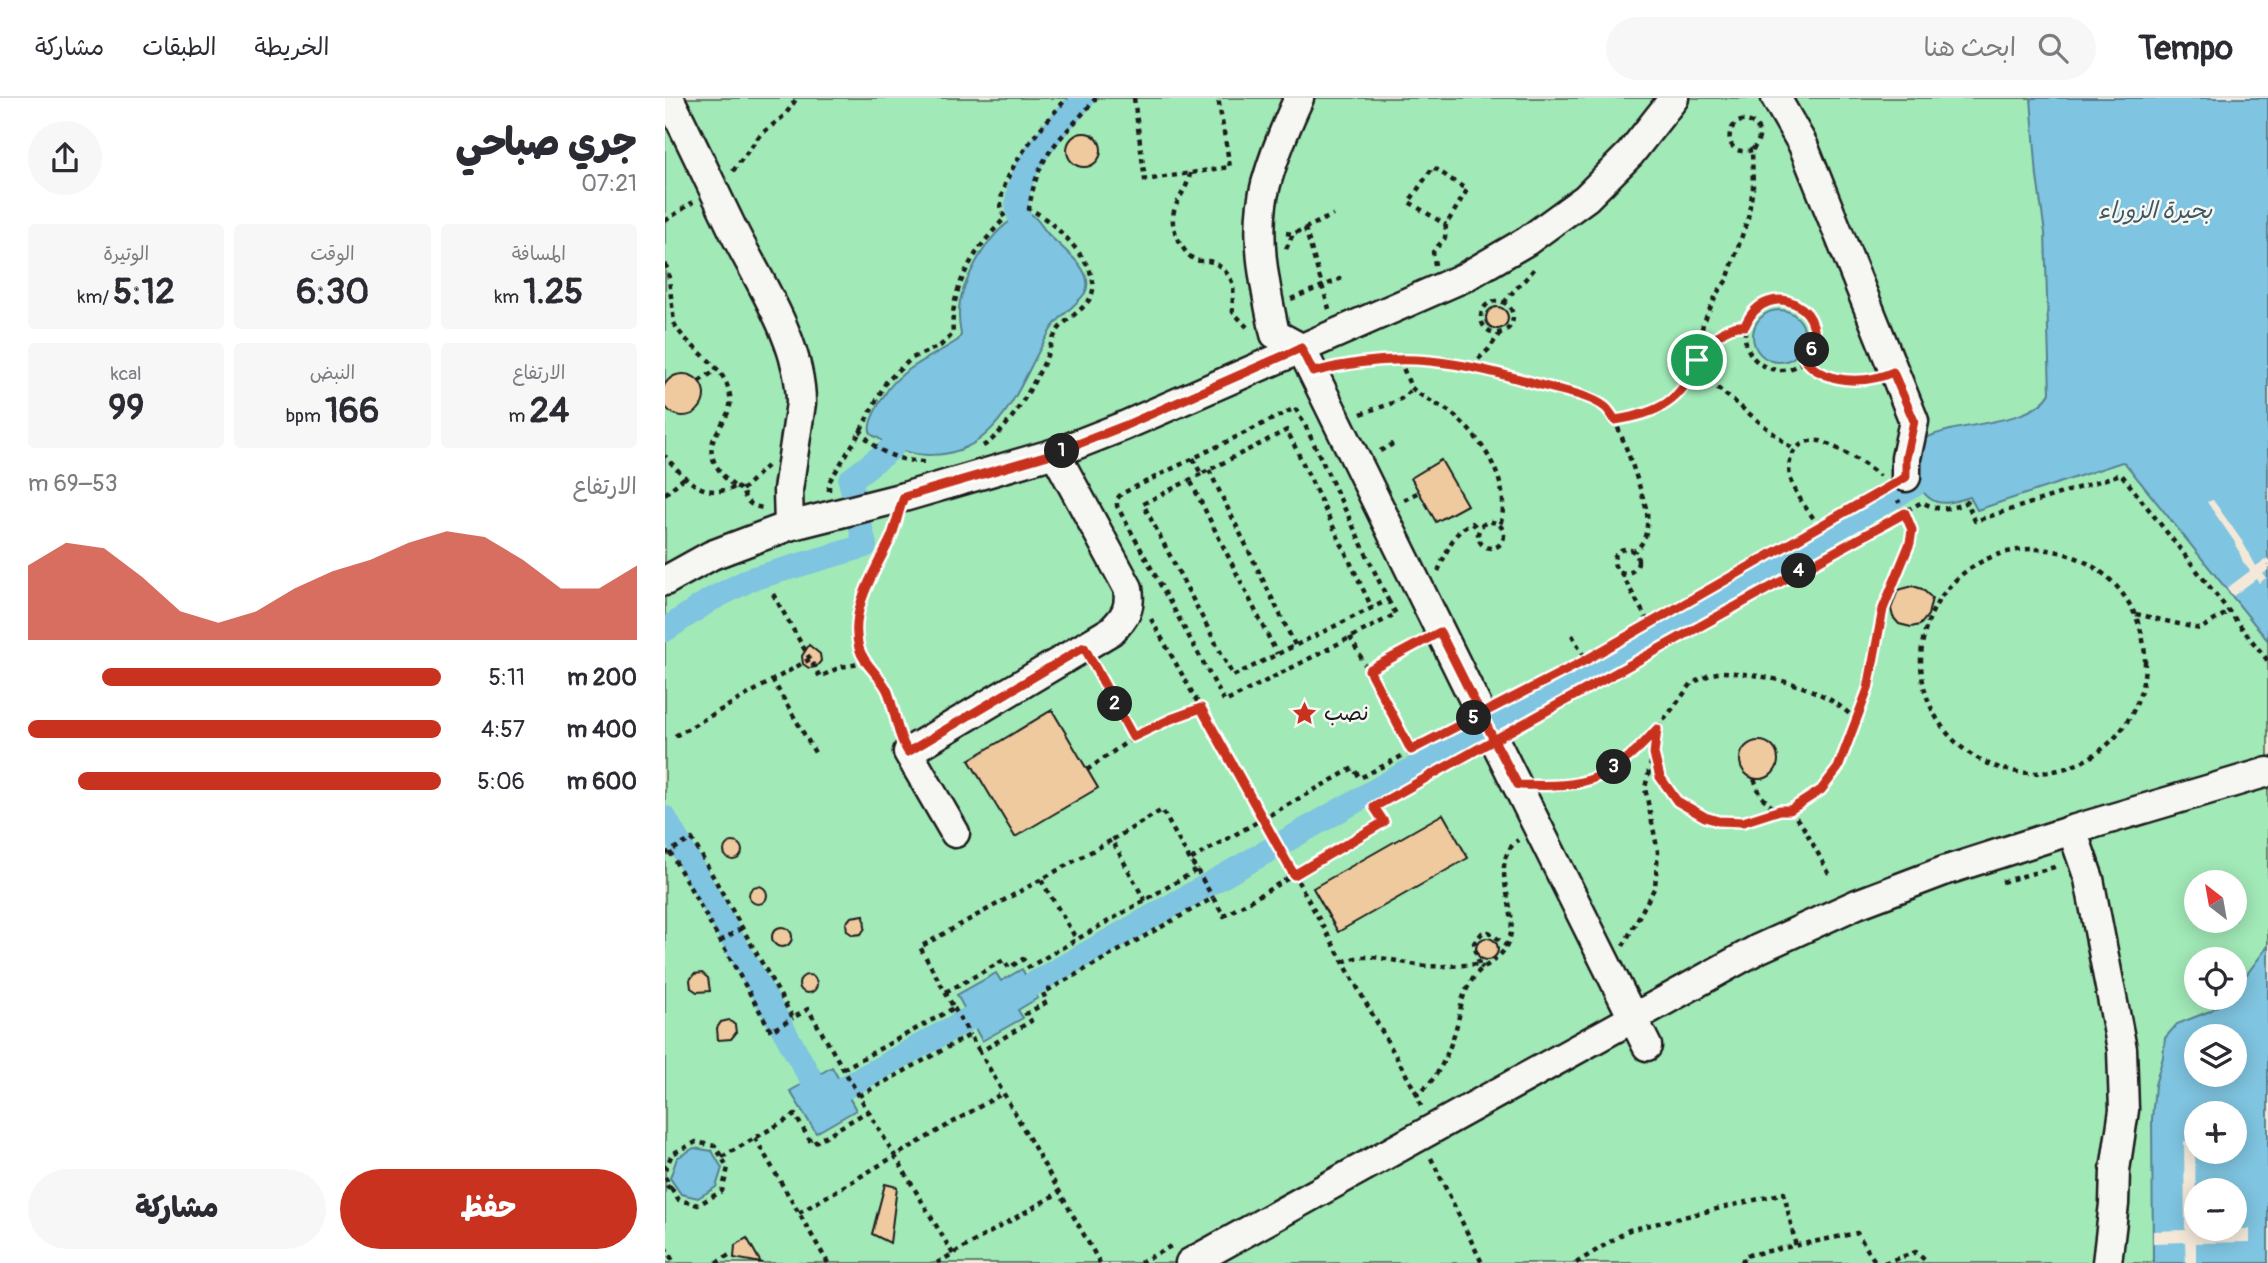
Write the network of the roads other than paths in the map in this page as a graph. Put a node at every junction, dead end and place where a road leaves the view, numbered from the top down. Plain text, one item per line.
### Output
1 (669, 98) edge
2 (1299, 98) edge
3 (1674, 98) edge
4 (1776, 98) edge
5 (1307, 360) junction
6 (1055, 453) junction
7 (1906, 477) dead end
8 (789, 526) junction
9 (665, 581) edge
10 (1477, 706) road end
11 (1496, 743) road end
12 (2268, 772) edge
13 (2072, 830) junction
14 (955, 833) dead end
15 (1633, 1019) junction
16 (1647, 1046) dead end
17 (1190, 1263) edge
18 (2107, 1263) edge

1 - 8 street
2 - 5 street
3 - 5 street
4 - 7 street
5 - 6 street
5 - 10 street
6 - 8 street
6 - 14 street
8 - 9 street
11 - 15 street
12 - 13 street
13 - 15 street
13 - 18 street
15 - 16 street
15 - 17 street

